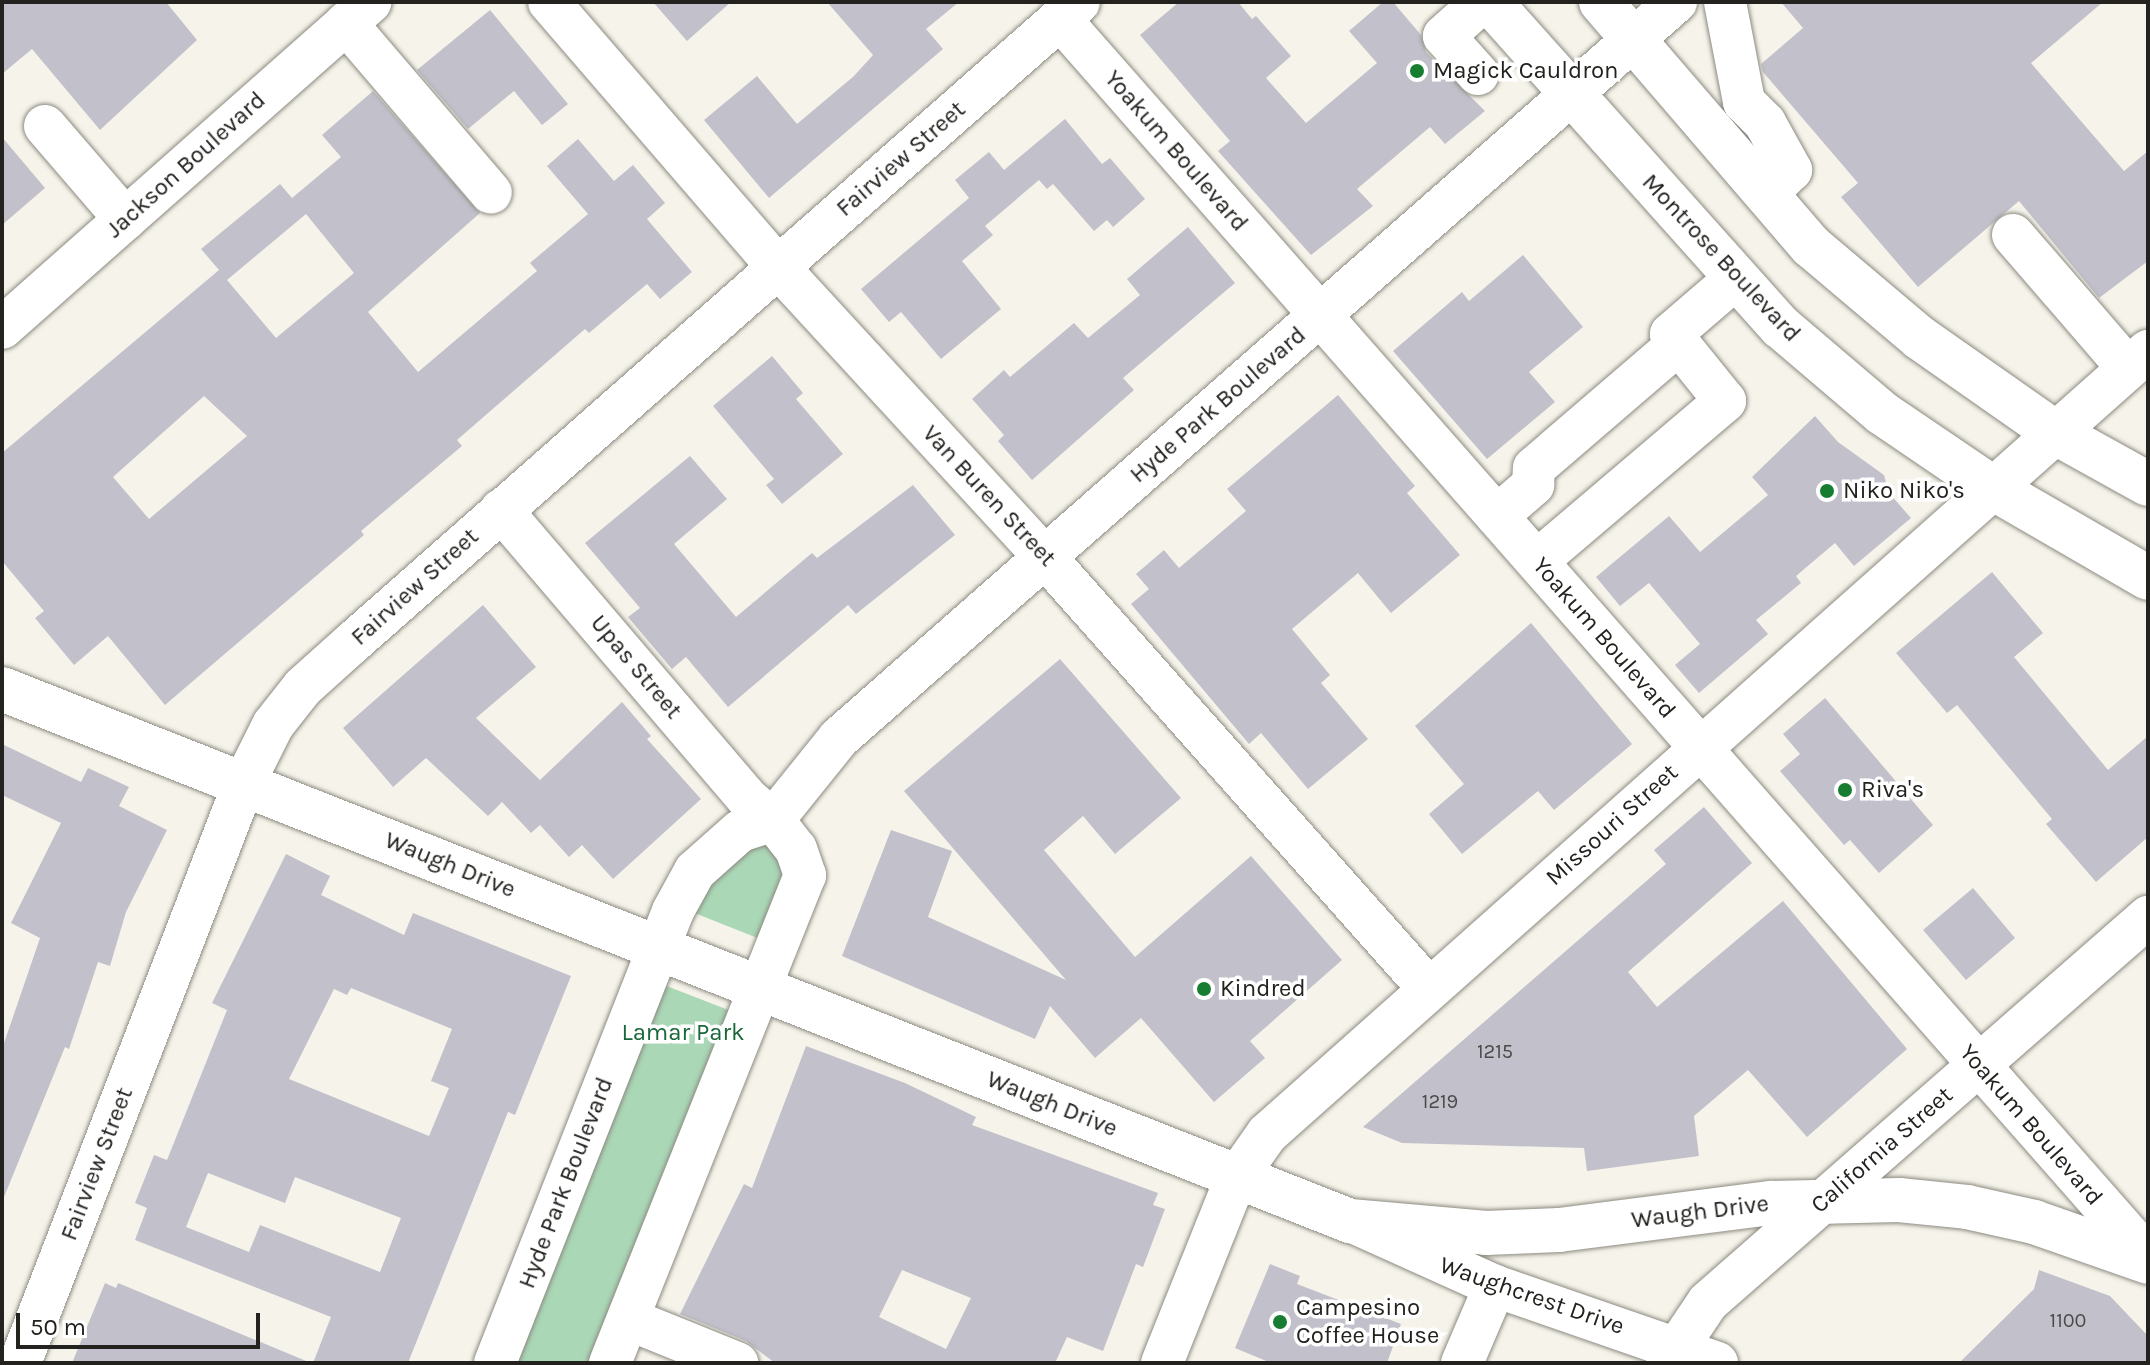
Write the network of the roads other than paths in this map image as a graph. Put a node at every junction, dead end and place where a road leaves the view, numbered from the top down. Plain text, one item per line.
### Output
1 (549, 2) edge
2 (1482, 2) edge
3 (1490, 2) edge
4 (1601, 2) edge
5 (1676, 2) edge
6 (1725, 2) edge
7 (1069, 10) edge
8 (358, 13) edge
9 (1633, 40) junction
10 (1478, 74) dead end
11 (1573, 95) junction
12 (1744, 102) junction
13 (45, 126) dead end
14 (1713, 132) junction
15 (491, 193) dead end
16 (1766, 194) junction
17 (125, 219) junction
18 (2013, 235) dead end
19 (778, 267) junction
20 (1735, 279) junction
21 (1320, 316) junction
22 (2, 328) edge
23 (1676, 346) junction
24 (2138, 359) edge
25 (2054, 432) junction
26 (2148, 484) edge
27 (1991, 487) junction
28 (501, 510) junction
29 (1497, 516) junction
30 (1044, 556) junction
31 (1537, 561) junction
32 (2148, 578) edge
33 (2, 689) edge
34 (1699, 747) junction
35 (244, 783) junction
36 (773, 820) junction
37 (2148, 917) edge
38 (658, 948) junction
39 (1429, 989) junction
40 (760, 992) junction
41 (1979, 1066) junction
42 (1236, 1178) junction
43 (1823, 1199) junction
44 (1350, 1221) junction
45 (2148, 1260) edge
46 (1495, 1286) junction
47 (628, 1319) junction
48 (1670, 1354) edge
49 (20, 1363) edge
50 (495, 1363) edge
51 (610, 1363) edge
52 (737, 1363) edge
53 (1162, 1363) edge
54 (1462, 1363) edge
55 (1717, 1363) edge

1 - 19 street, Van Buren Street
2 - 10 street
3 - 11 main road, Montrose Boulevard
4 - 9 main road
5 - 9 street, Hyde Park Boulevard
6 - 12 street
7 - 19 street, Fairview Street
7 - 21 street, Yoakum Boulevard
8 - 15 street
8 - 17 street, Jackson Boulevard
9 - 11 street, Hyde Park Boulevard
9 - 14 main road
11 - 20 main road, Montrose Boulevard
11 - 21 street, Hyde Park Boulevard
12 - 14 street
12 - 16 street
13 - 17 street
14 - 16 main road
16 - 25 main road
17 - 22 street, Jackson Boulevard
18 - 24 street
19 - 28 street, Fairview Street
19 - 30 street, Van Buren Street
20 - 23 street
20 - 27 main road, Montrose Boulevard
21 - 29 street, Yoakum Boulevard
21 - 30 street, Hyde Park Boulevard
23 - 29 street
23 - 31 street
24 - 25 street, Missouri Street
25 - 26 main road
25 - 27 street, Missouri Street
27 - 32 main road, Montrose Boulevard
27 - 34 street, Missouri Street
28 - 35 street, Fairview Street
28 - 36 street, Upas Street
29 - 31 street, Yoakum Boulevard
30 - 36 street, Hyde Park Boulevard
30 - 39 street, Van Buren Street
31 - 34 street, Yoakum Boulevard
33 - 35 main road, Waugh Drive
34 - 39 street, Missouri Street
34 - 41 street, Yoakum Boulevard
35 - 38 main road, Waugh Drive
35 - 49 street, Fairview Street
36 - 38 street, Hyde Park Boulevard
36 - 40 street
37 - 41 street, California Street
38 - 40 main road, Waugh Drive
38 - 50 street, Hyde Park Boulevard
39 - 42 street, Missouri Street
40 - 42 main road, Waugh Drive
40 - 47 street
41 - 43 street, California Street
41 - 45 street, Yoakum Boulevard
42 - 44 main road, Waugh Drive
42 - 53 street, Missouri Street
43 - 44 main road, Waugh Drive
43 - 45 main road, Waugh Drive
43 - 48 street, California Street
44 - 46 street, Waughcrest Drive
46 - 48 street, Waughcrest Drive
46 - 54 street
47 - 51 street
47 - 52 street
48 - 55 street, Waughcrest Drive

